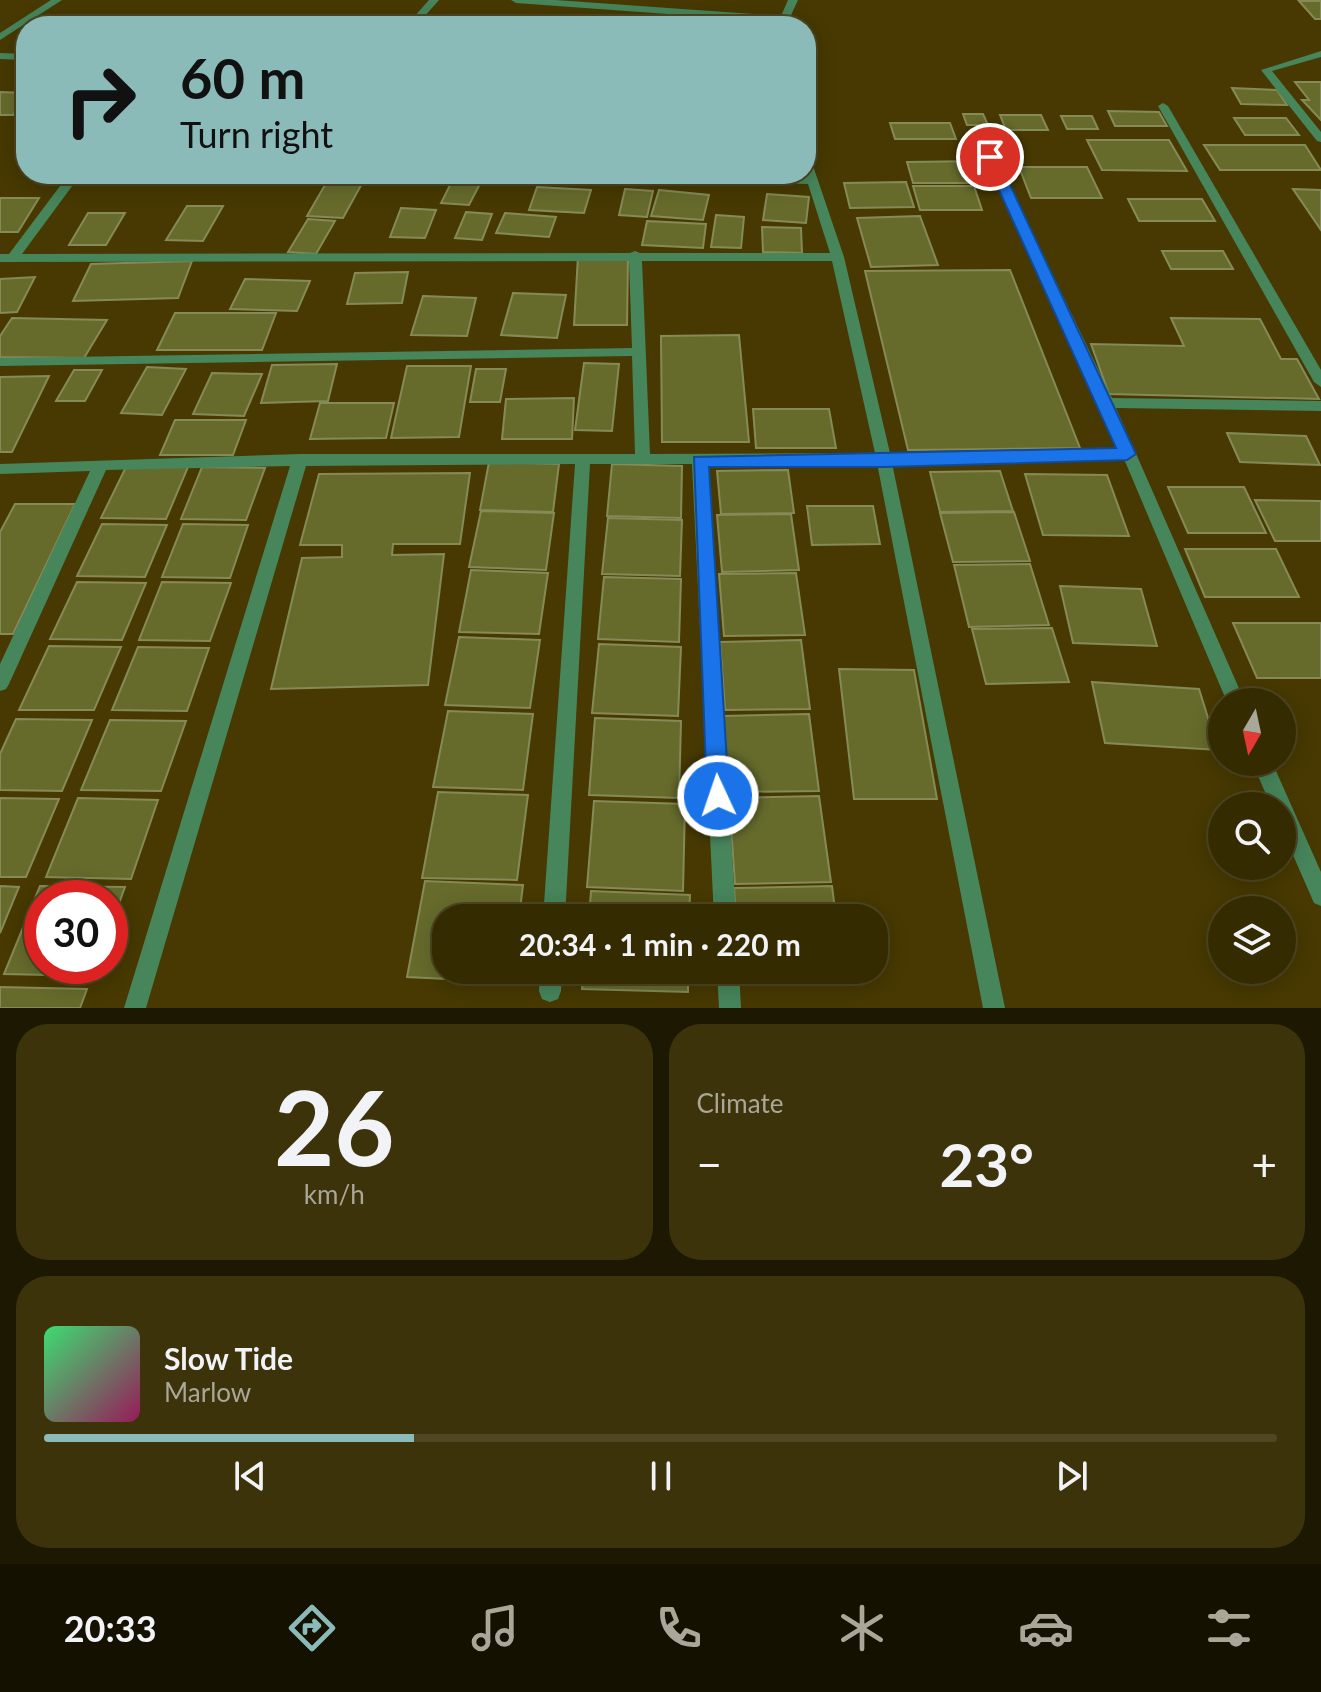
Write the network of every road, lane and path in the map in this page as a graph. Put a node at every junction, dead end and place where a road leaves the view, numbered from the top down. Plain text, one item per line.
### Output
1 (57, 0) edge
2 (434, 0) edge
3 (516, 0) edge
4 (32, 16) edge
5 (420, 16) edge
6 (700, 16) edge
7 (1321, 54) edge
8 (1163, 106) dead end
9 (977, 130) dead end
10 (1319, 133) edge
11 (67, 184) edge
12 (815, 184) edge
13 (635, 255) junction
14 (838, 257) junction
15 (6, 258) edge
16 (639, 352) junction
17 (0, 362) edge
18 (1321, 382) edge
19 (1107, 403) junction
20 (1321, 406) edge
21 (1127, 454) junction
22 (300, 459) junction
23 (583, 460) junction
24 (643, 460) junction
25 (700, 461) junction
26 (884, 461) junction
27 (101, 464) junction
28 (0, 469) edge
29 (0, 684) edge
30 (1230, 688) edge
31 (1296, 839) edge
32 (1321, 896) edge
33 (555, 904) edge
34 (724, 904) edge
35 (729, 984) edge
36 (135, 1008) edge
37 (730, 1008) edge
38 (994, 1008) edge

1 - 4 street
2 - 5 street
3 - 6 street
7 - 10 street
8 - 18 street
9 - 19 street
11 - 15 street
12 - 14 street
13 - 14 street
13 - 15 street
13 - 16 street
14 - 26 street
16 - 17 street
16 - 24 street
19 - 20 street
19 - 21 street
21 - 26 street
21 - 30 street
22 - 23 street
22 - 27 street
22 - 36 street
23 - 24 street
23 - 33 street
24 - 25 street
25 - 26 street
25 - 34 street
26 - 38 street
27 - 28 street
27 - 29 street
31 - 32 street
35 - 37 street

